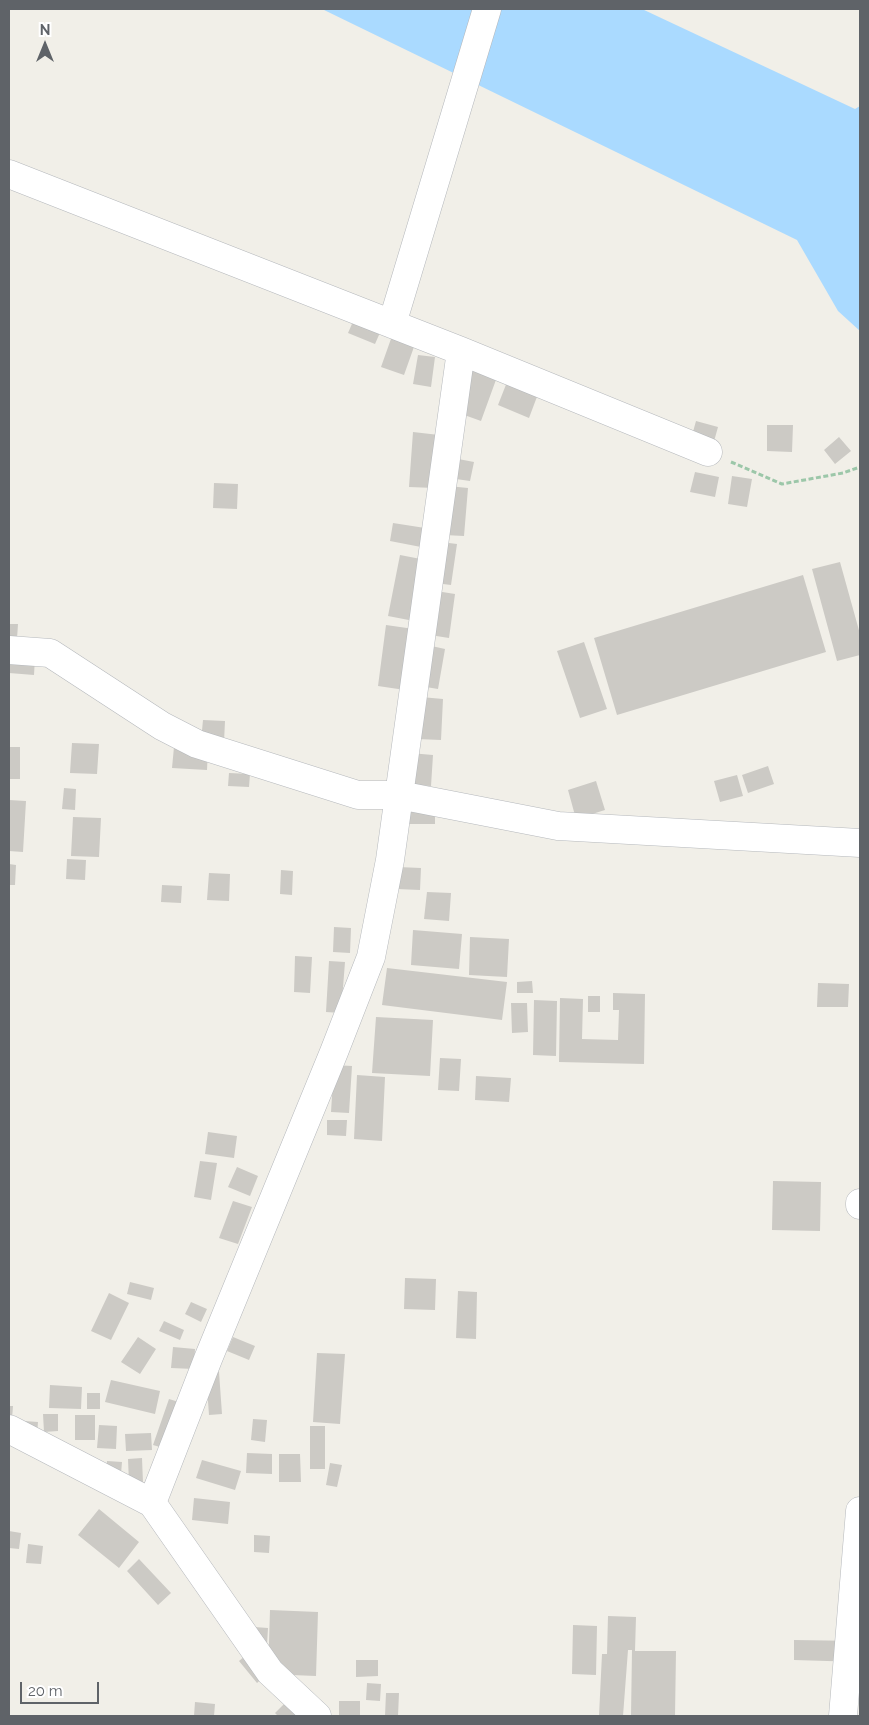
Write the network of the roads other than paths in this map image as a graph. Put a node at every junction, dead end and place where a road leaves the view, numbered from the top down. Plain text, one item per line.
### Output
1 (487, 9) edge
2 (9, 174) edge
3 (392, 324) junction
4 (461, 351) junction
5 (708, 452) road end
6 (9, 650) edge
7 (399, 795) junction
8 (860, 843) edge
9 (9, 1429) edge
10 (152, 1503) junction
11 (860, 1511) edge
12 (856, 1611) edge
13 (317, 1716) edge
14 (843, 1716) edge

1 - 3 street
2 - 3 street
3 - 4 street
4 - 5 street
4 - 7 street
6 - 7 street
7 - 8 street
7 - 10 street
9 - 10 street
10 - 13 street
11 - 12 street
12 - 14 street

